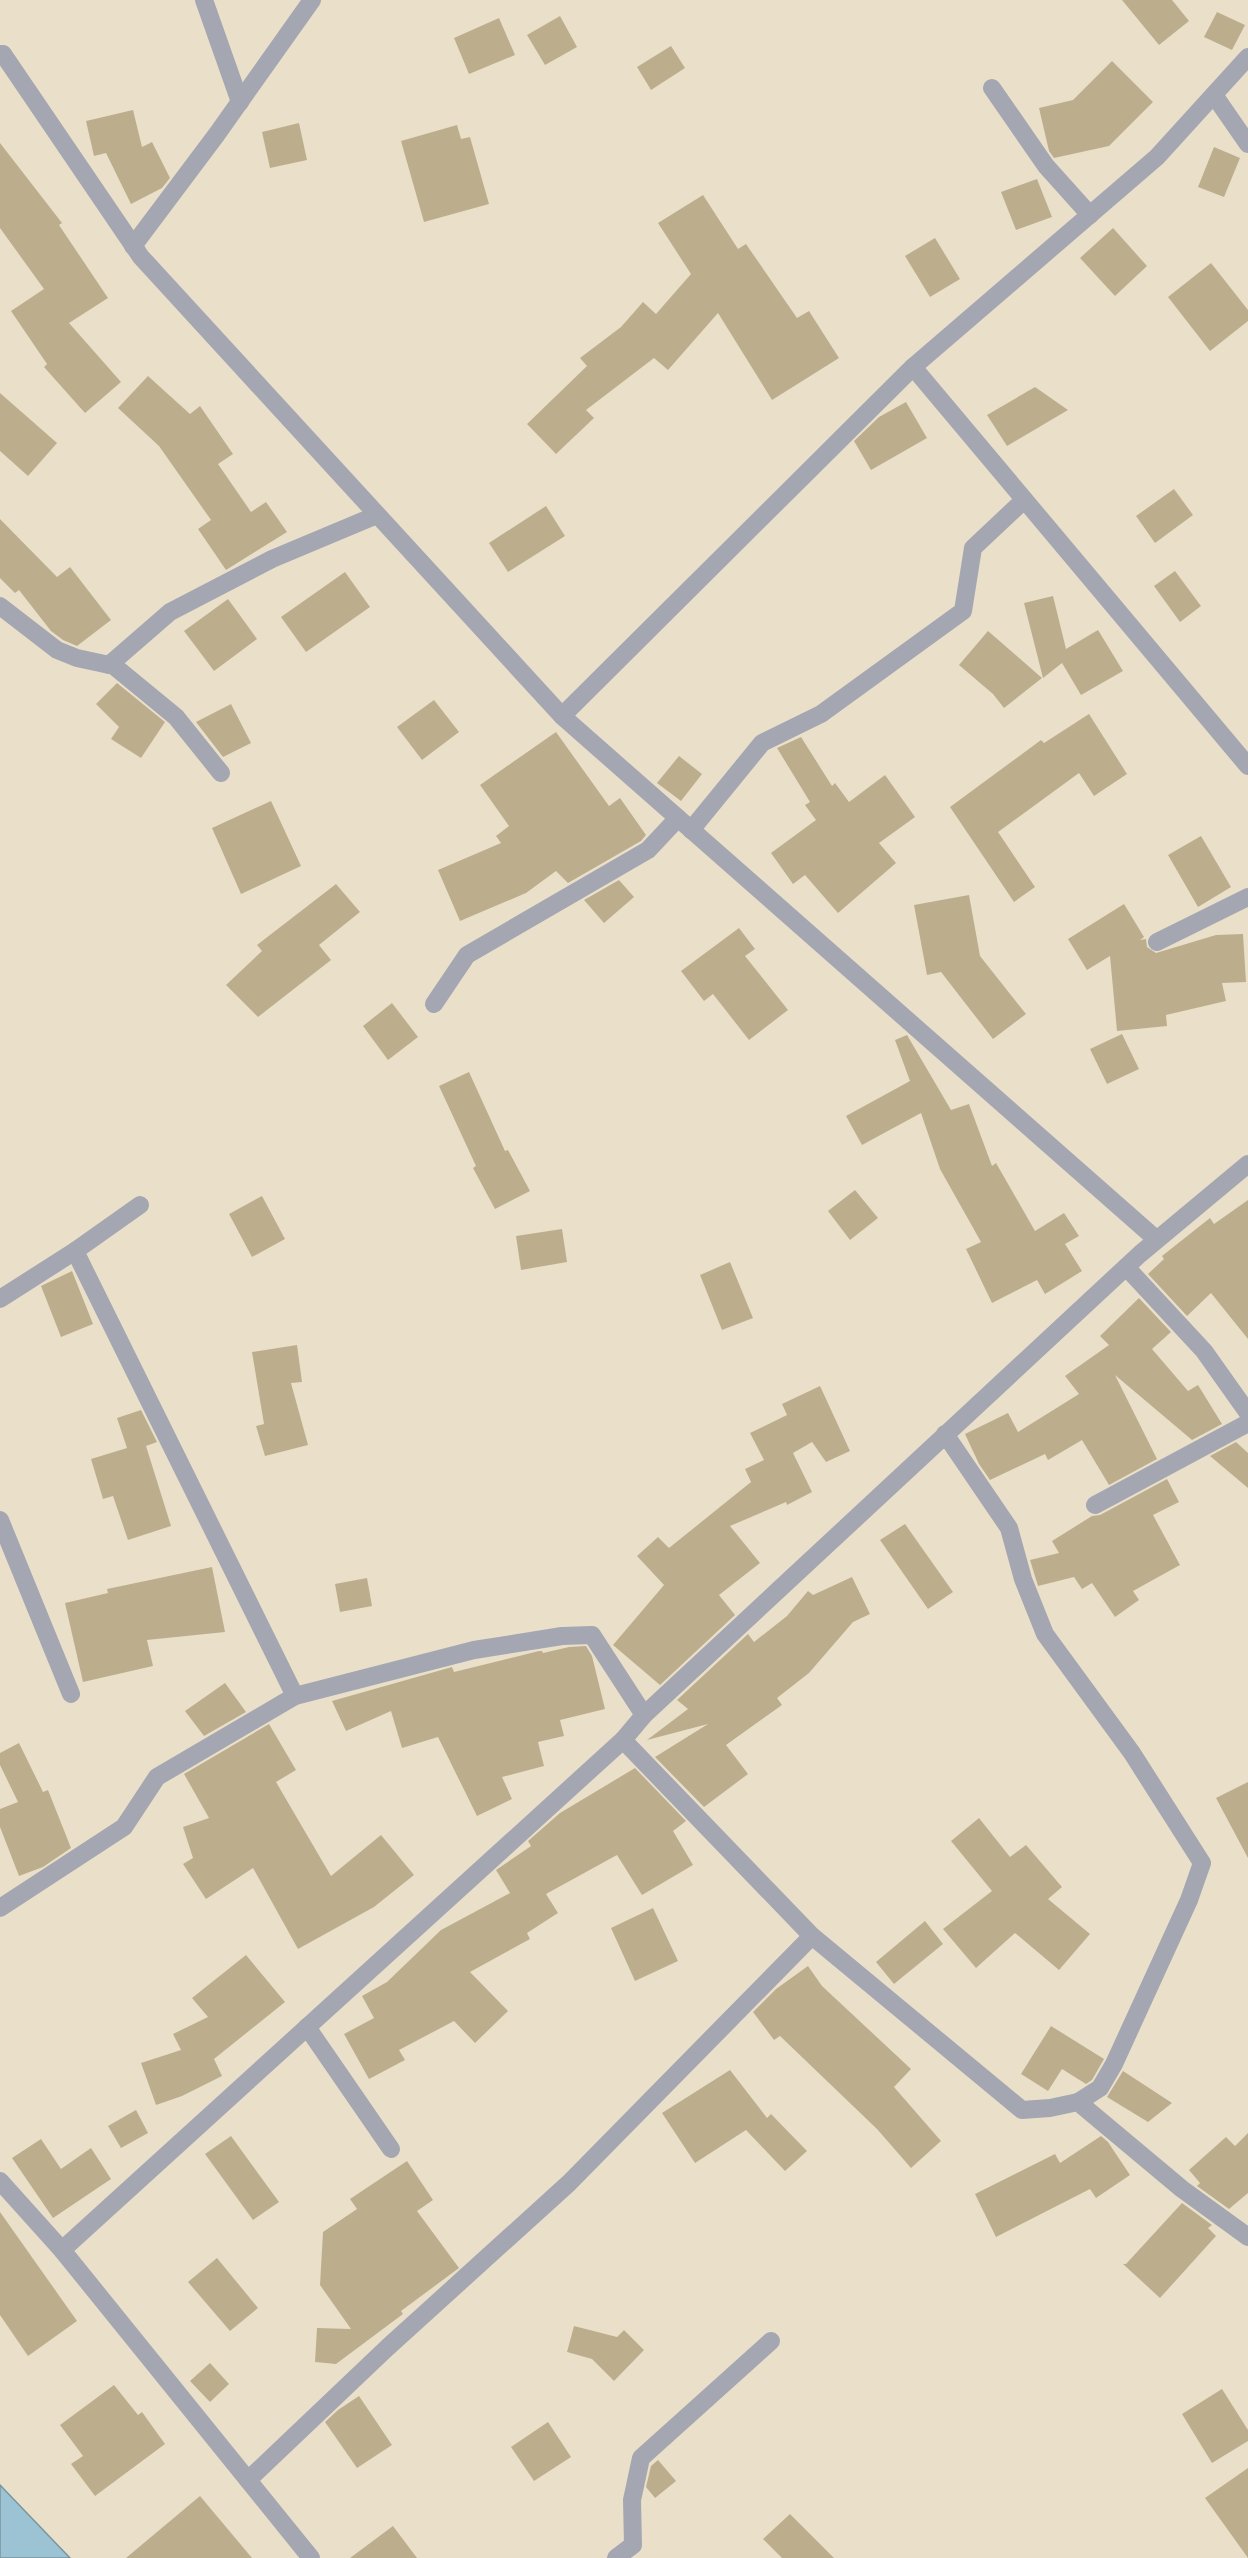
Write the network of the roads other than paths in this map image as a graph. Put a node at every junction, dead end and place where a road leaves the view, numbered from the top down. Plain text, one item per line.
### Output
1 (204, 0) edge
2 (312, 0) edge
3 (0, 54) edge
4 (1248, 57) edge
5 (992, 88) dead end
6 (1214, 94) junction
7 (240, 102) junction
8 (1248, 144) edge
9 (1090, 215) junction
10 (133, 246) junction
11 (913, 367) junction
12 (1024, 500) junction
13 (377, 515) junction
14 (0, 606) edge
15 (108, 665) junction
16 (562, 716) junction
17 (1248, 766) edge
18 (221, 773) dead end
19 (685, 824) junction
20 (1248, 897) edge
21 (1157, 942) dead end
22 (434, 1004) dead end
23 (1248, 1164) edge
24 (140, 1204) dead end
25 (1156, 1239) junction
26 (75, 1251) junction
27 (1126, 1267) junction
28 (0, 1299) edge
29 (1248, 1413) edge
30 (1248, 1423) edge
31 (945, 1434) junction
32 (1095, 1505) dead end
33 (0, 1520) edge
34 (71, 1694) dead end
35 (295, 1696) junction
36 (644, 1715) junction
37 (623, 1740) junction
38 (0, 1908) edge
39 (812, 1936) junction
40 (307, 2027) junction
41 (1078, 2102) junction
42 (391, 2149) dead end
43 (0, 2181) edge
44 (1247, 2234) edge
45 (62, 2250) junction
46 (771, 2341) dead end
47 (248, 2480) junction
48 (311, 2558) edge
49 (616, 2558) edge

1 - 7 street
2 - 7 street
3 - 10 street
4 - 6 street
5 - 9 street
6 - 8 street
6 - 9 street
7 - 10 street
9 - 11 street
10 - 13 street
11 - 12 street
11 - 16 street
12 - 17 street
12 - 19 street
13 - 15 street
13 - 16 street
14 - 15 street
15 - 18 street
16 - 19 street
19 - 22 street
19 - 25 street
20 - 21 street
23 - 25 street
24 - 26 street
25 - 27 street
26 - 28 street
26 - 35 street
27 - 29 street
27 - 31 street
30 - 32 street
31 - 36 street
31 - 41 street
33 - 34 street
35 - 36 street
35 - 38 street
36 - 37 street
37 - 39 street
37 - 40 street
39 - 41 street
39 - 47 street
40 - 42 street
40 - 45 street
41 - 44 street
43 - 45 street
45 - 47 street
46 - 49 street
47 - 48 street

